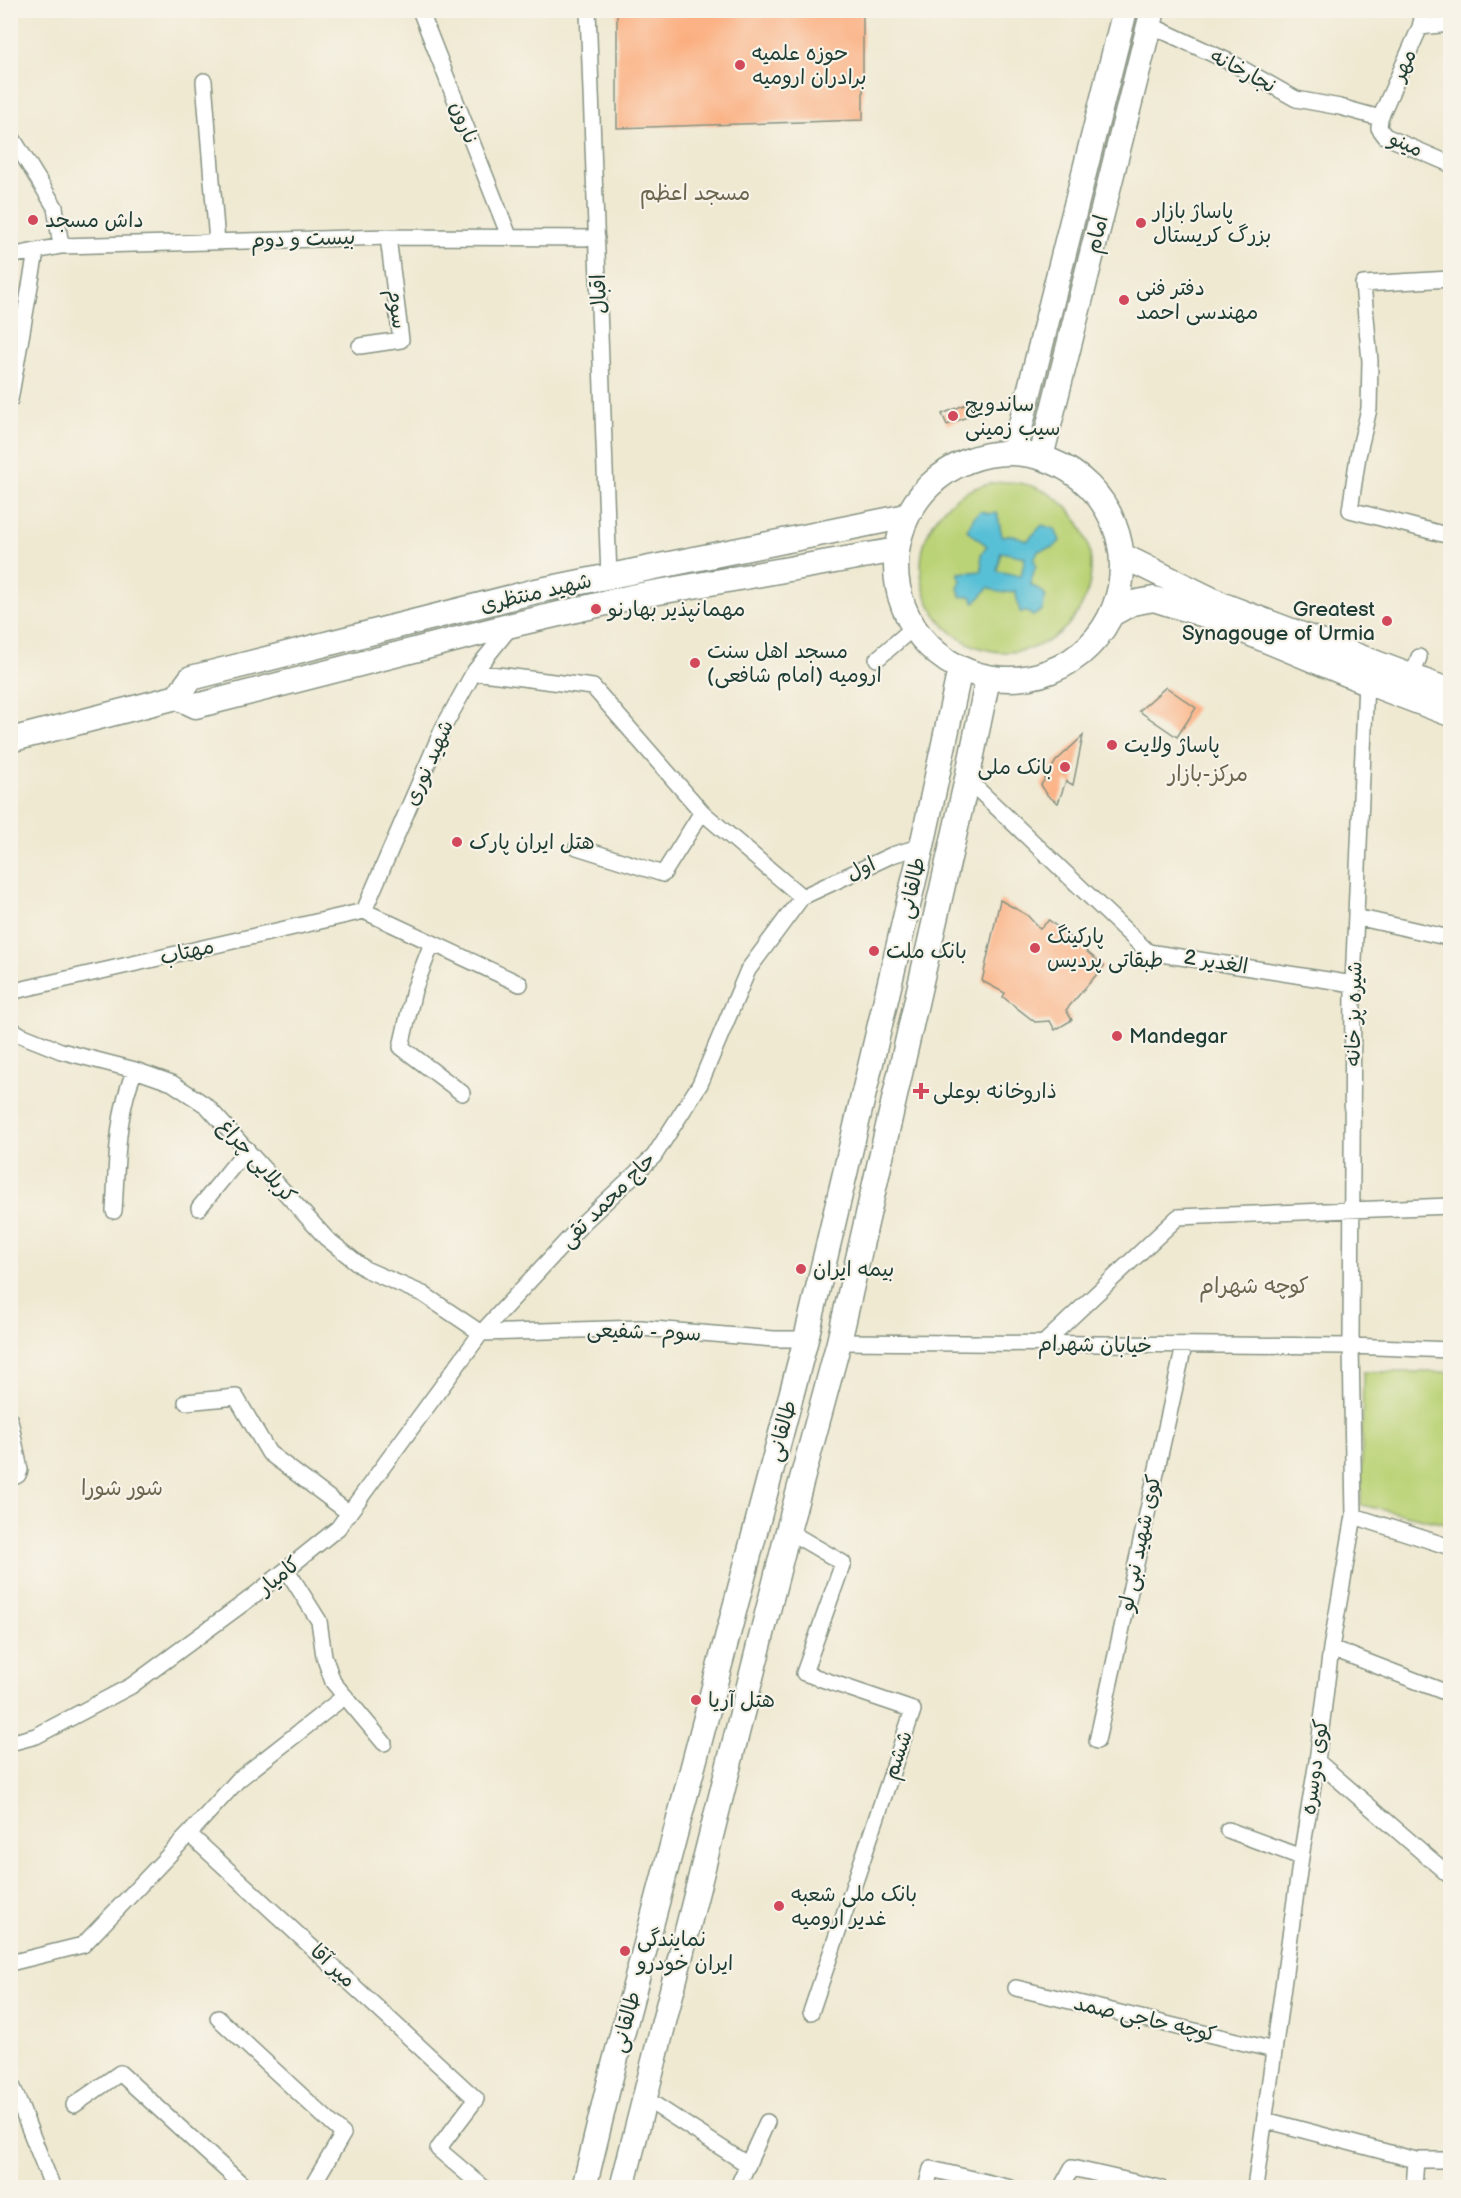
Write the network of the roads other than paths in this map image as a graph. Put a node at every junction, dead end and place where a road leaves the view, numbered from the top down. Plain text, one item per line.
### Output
1 (420, 10) edge
2 (588, 10) edge
3 (1125, 10) edge
4 (1424, 10) edge
5 (1151, 18) edge
6 (1450, 24) edge
7 (1420, 27) junction
8 (204, 81) dead end
9 (1340, 107) joint
10 (1380, 118) junction
11 (10, 134) edge
12 (1450, 164) edge
13 (508, 236) junction
14 (388, 237) junction
15 (597, 238) junction
16 (216, 242) junction
17 (61, 246) junction
18 (36, 252) junction
19 (10, 256) edge
20 (1450, 279) edge
21 (360, 346) dead end
22 (10, 399) edge
23 (1014, 452) junction
24 (1041, 457) junction
25 (907, 516) junction
26 (1450, 536) edge
27 (897, 550) junction
28 (1123, 556) junction
29 (609, 577) junction
30 (536, 591) junction
31 (1112, 614) junction
32 (545, 617) junction
33 (512, 625) junction
34 (914, 628) junction
35 (877, 659) dead end
36 (960, 669) junction
37 (474, 672) junction
38 (988, 678) junction
39 (1366, 682) junction
40 (1450, 691) edge
41 (177, 697) junction
42 (1450, 714) edge
43 (10, 740) edge
44 (967, 779) junction
45 (702, 812) junction
46 (922, 846) junction
47 (577, 847) dead end
48 (802, 897) junction
49 (364, 911) junction
50 (1356, 917) junction
51 (1450, 938) edge
52 (432, 943) junction
53 (520, 984) dead end
54 (1353, 984) junction
55 (10, 992) edge
56 (10, 1028) edge
57 (135, 1070) junction
58 (462, 1093) dead end
59 (247, 1149) junction
60 (1450, 1206) edge
61 (199, 1208) dead end
62 (114, 1211) dead end
63 (1352, 1211) junction
64 (481, 1333) junction
65 (806, 1339) junction
66 (839, 1342) junction
67 (1043, 1344) junction
68 (1184, 1346) junction
69 (1351, 1346) junction
70 (1450, 1350) edge
71 (186, 1402) dead end
72 (10, 1420) edge
73 (10, 1479) edge
74 (349, 1513) junction
75 (1354, 1516) junction
76 (788, 1531) junction
77 (1450, 1547) edge
78 (287, 1570) junction
79 (1331, 1648) junction
80 (1450, 1694) edge
81 (345, 1696) junction
82 (1097, 1741) dead end
83 (10, 1743) edge
84 (384, 1743) dead end
85 (1317, 1761) junction
86 (1228, 1830) dead end
87 (189, 1833) junction
88 (1301, 1857) junction
89 (1450, 1876) edge
90 (10, 1963) edge
91 (1016, 1988) dead end
92 (811, 2012) dead end
93 (218, 2018) dead end
94 (1275, 2050) junction
95 (10, 2080) edge
96 (643, 2097) junction
97 (74, 2105) dead end
98 (1265, 2120) junction
99 (766, 2122) dead end
100 (1416, 2160) junction
101 (1450, 2160) edge
102 (748, 2165) junction
103 (53, 2187) edge
104 (246, 2187) edge
105 (311, 2187) edge
106 (484, 2187) edge
107 (584, 2187) edge
108 (622, 2187) edge
109 (737, 2187) edge
110 (926, 2187) edge
111 (1011, 2187) edge
112 (1061, 2187) edge
113 (1160, 2187) edge
114 (1255, 2187) edge
115 (1414, 2187) edge

1 - 13 street, نارون
2 - 15 street, اقبال
3 - 23 main road, امام
4 - 7 street, مهر
5 - 9 street, نجارخانه
5 - 24 main road, امام
6 - 7 street
7 - 10 street, مهر
8 - 16 street
9 - 10 street, مینو
10 - 12 street, مینو
11 - 17 street
13 - 14 street, بیست و دوم
13 - 15 street, بیست و دوم
14 - 16 street, بیست و دوم
14 - 21 street, سوم
15 - 29 street, اقبال
16 - 17 street, بیست و دوم
17 - 18 street, بیست و دوم
18 - 19 street, بیست و دوم
18 - 22 street
20 - 26 street
23 - 24 main road
23 - 25 main road
24 - 28 main road
25 - 27 main road
25 - 29 main road, شهید منتظری
27 - 32 main road, شهید منتظری
27 - 34 main road
28 - 31 main road
28 - 40 main road
29 - 30 main road, شهید منتظری
30 - 32 main road
30 - 41 main road, شهید منتظری
31 - 38 main road
31 - 39 main road
32 - 33 main road, شهید منتظری
33 - 37 street, شهید نوری
33 - 41 main road, شهید منتظری
34 - 35 street
34 - 36 main road
36 - 38 main road
36 - 46 main road, طالقانی
37 - 45 street
37 - 49 street, شهید نوری
38 - 44 main road, طالقانی
39 - 42 main road
39 - 50 street, شیره پز خانه
41 - 43 main road, شهید منتظری
44 - 54 street, 2 الغدیر
44 - 66 main road, طالقانی
45 - 47 street
45 - 48 street
46 - 48 street, اول
46 - 65 main road, طالقانی
48 - 64 street, حاج محمد تقی
49 - 52 street
49 - 55 street, مهتاب
50 - 51 street
50 - 54 street, شیره پز خانه
52 - 53 street
52 - 58 street
54 - 63 street, شیره پز خانه
56 - 57 street, کربلایی چراغ
57 - 59 street, کربلایی چراغ
57 - 62 street
59 - 61 street
59 - 64 street, کربلایی چراغ
60 - 63 street
63 - 67 street
63 - 69 street, شیره پز خانه
64 - 65 street, سوم - شفیعی
64 - 74 street, کامیار
65 - 66 main road
65 - 107 main road, طالقانی
66 - 67 street, خیابان شهرام
66 - 76 main road, طالقانی
67 - 68 street, خیابان شهرام
68 - 69 street, خیابان شهرام
68 - 82 street, کوی شهید نبی لو
69 - 70 street, خیابان شهرام
69 - 75 street, کوی دوسره
71 - 74 street
72 - 73 street
74 - 78 street, کامیار
75 - 77 street
75 - 79 street, کوی دوسره
76 - 92 street, ششم
76 - 96 main road, طالقانی
78 - 81 street
78 - 83 street, کامیار
79 - 80 street
79 - 85 street, کوی دوسره
81 - 84 street
81 - 87 street
85 - 88 street, کوی دوسره
85 - 89 street
86 - 88 street
87 - 90 street
87 - 106 street, میر آقا
88 - 94 street, کوی دوسره
91 - 94 street, کوچه حاجی صمد
93 - 105 street
94 - 98 street, کوی دوسره
95 - 103 street
96 - 102 street
96 - 108 main road, طالقانی
97 - 104 street
98 - 100 street
98 - 114 street, کوی دوسره
99 - 102 street
100 - 101 street
100 - 115 street
102 - 109 street
110 - 111 street
112 - 113 street

